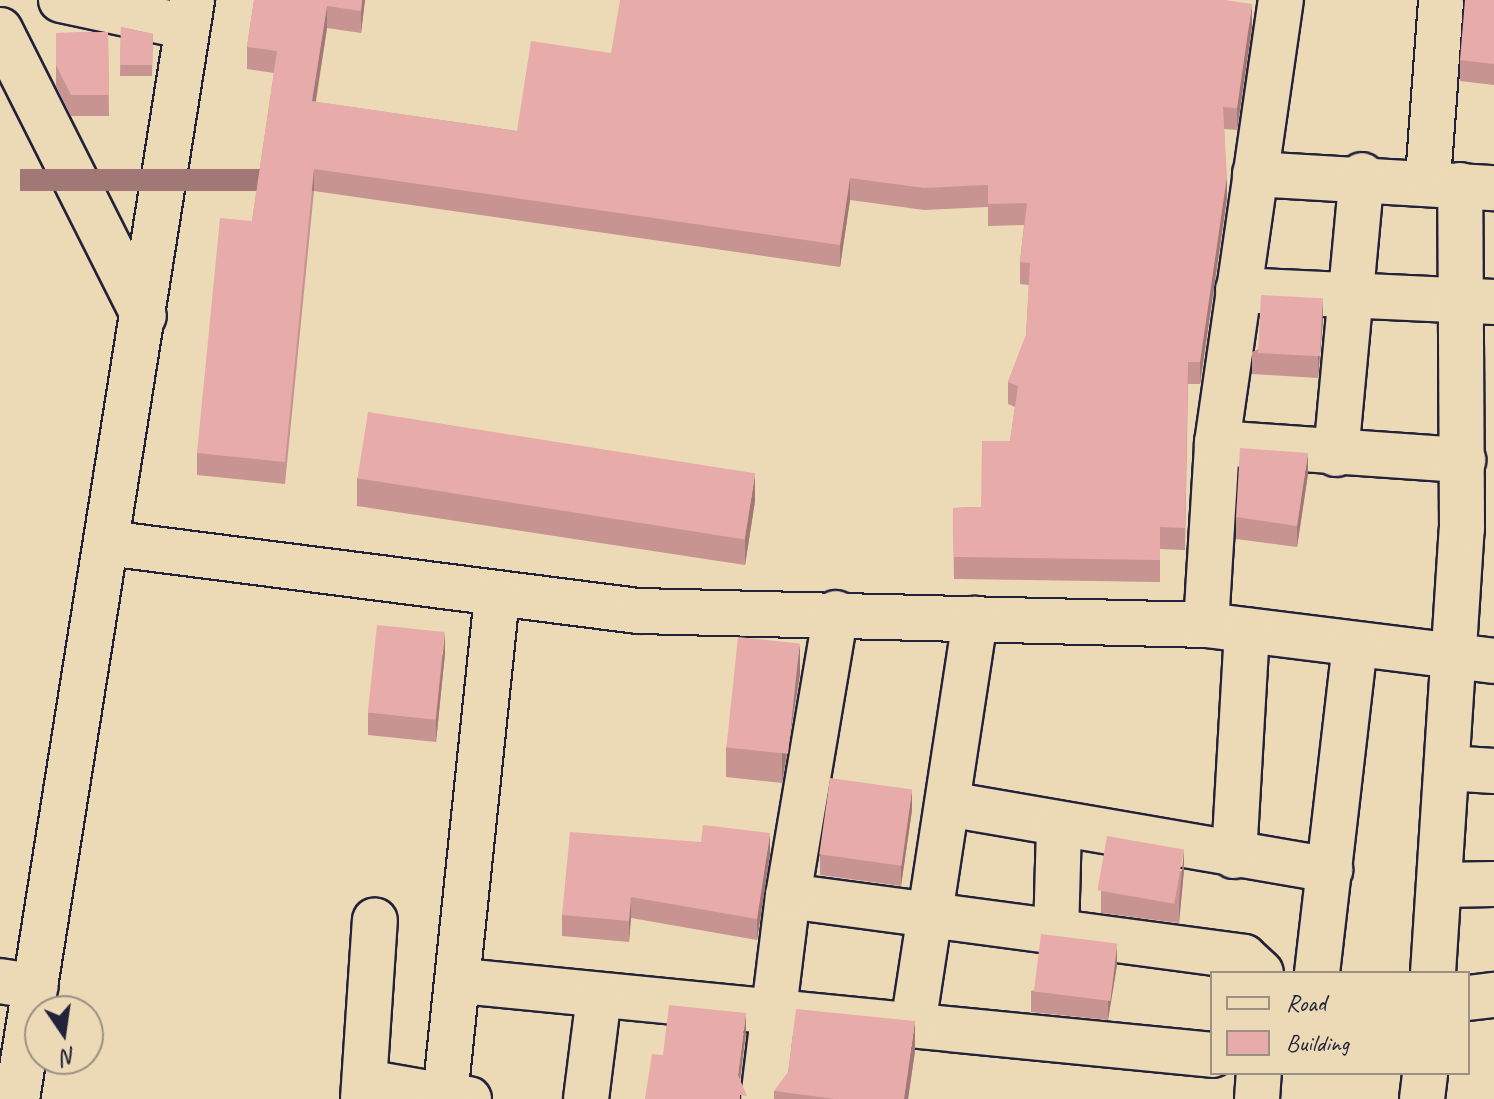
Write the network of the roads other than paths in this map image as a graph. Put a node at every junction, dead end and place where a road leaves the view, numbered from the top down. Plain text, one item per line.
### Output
1 (61, 0) edge
2 (1281, 0) edge
3 (1441, 0) edge
4 (190, 14) edge
5 (0, 30) edge
6 (1255, 174) junction
7 (1362, 175) junction
8 (1461, 184) edge
9 (1238, 290) junction
10 (1348, 296) junction
11 (1477, 301) edge
12 (144, 316) junction
13 (1473, 432) edge
14 (1217, 443) junction
15 (1336, 454) junction
16 (107, 543) junction
17 (497, 596) junction
18 (836, 613) junction
19 (975, 619) junction
20 (1226, 628) junction
21 (1355, 645) junction
22 (1474, 658) edge
23 (1447, 768) junction
24 (1494, 771) edge
25 (948, 804) junction
26 (1059, 827) junction
27 (1234, 856) junction
28 (1330, 870) junction
29 (1494, 884) edge
30 (1441, 885) junction
31 (788, 896) junction
32 (931, 915) junction
33 (375, 920) dead end
34 (1056, 934) junction
35 (1259, 971) edge
36 (1317, 971) edge
37 (1433, 971) edge
38 (462, 981) junction
39 (18, 984) edge
40 (1494, 995) edge
41 (599, 996) junction
42 (1470, 998) edge
43 (774, 1009) junction
44 (913, 1025) junction
45 (1210, 1055) edge
46 (1259, 1075) edge
47 (1425, 1075) edge
48 (364, 1090) edge
49 (457, 1097) edge
50 (17, 1099) edge
51 (586, 1099) edge
52 (763, 1099) edge
53 (1257, 1099) edge
54 (1422, 1099) edge

1 - 4 street
2 - 6 street
3 - 8 street
4 - 12 street
5 - 12 street
6 - 7 street
6 - 9 street
7 - 8 street
7 - 10 street
8 - 11 street
9 - 10 street
9 - 14 street
10 - 11 street
10 - 15 street
11 - 13 street
12 - 16 street
13 - 15 street
13 - 22 street
14 - 15 street
14 - 20 street
16 - 17 street
16 - 39 street
17 - 18 street
17 - 38 street
18 - 19 street
18 - 31 street
19 - 20 street
19 - 25 street
20 - 21 street
20 - 27 street
21 - 22 street
21 - 28 street
22 - 23 street
23 - 24 street
23 - 30 street
25 - 26 street
25 - 32 street
26 - 27 street
26 - 34 street
27 - 28 street
28 - 36 street
29 - 30 street
30 - 37 street
31 - 32 street
31 - 43 street
32 - 34 street
32 - 44 street
33 - 48 street
34 - 35 street
38 - 41 street
38 - 49 street
39 - 50 street
40 - 42 street
41 - 43 street
41 - 51 street
43 - 44 street
43 - 52 street
44 - 45 street
46 - 53 street
47 - 54 street
48 - 49 street

